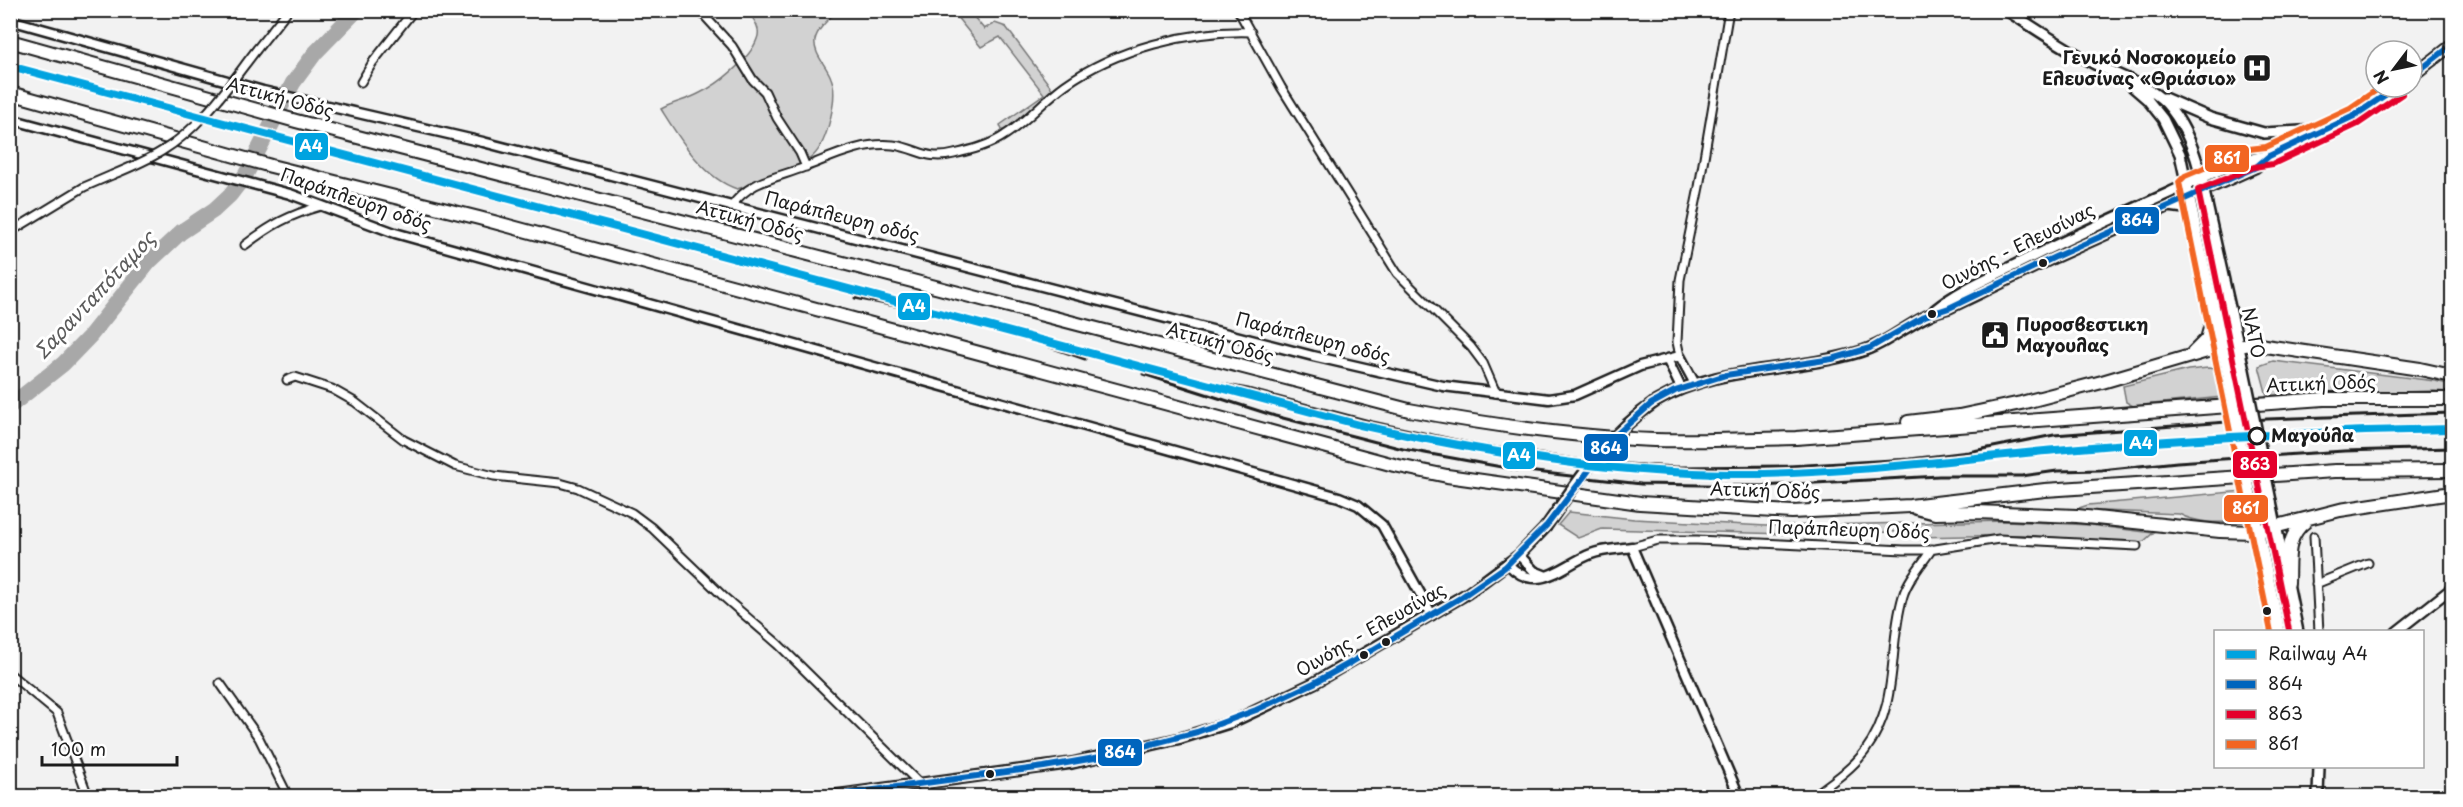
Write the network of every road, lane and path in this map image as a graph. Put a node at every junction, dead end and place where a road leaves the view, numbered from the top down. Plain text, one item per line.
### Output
1 (288, 10) edge
2 (414, 10) edge
3 (1238, 10) edge
4 (1729, 10) edge
5 (2011, 12) edge
6 (702, 13) dead end
7 (10, 20) edge
8 (1251, 32) junction
9 (10, 42) edge
10 (2452, 45) edge
11 (2424, 67) edge
12 (2118, 76) junction
13 (361, 82) dead end
14 (2149, 90) junction
15 (10, 93) edge
16 (2380, 99) edge
17 (10, 119) edge
18 (2326, 129) junction
19 (2270, 156) junction
20 (806, 167) junction
21 (2202, 179) junction
22 (2188, 184) junction
23 (2205, 189) junction
24 (2190, 195) junction
25 (2167, 206) junction
26 (321, 207) junction
27 (731, 207) junction
28 (2196, 222) junction
29 (10, 232) edge
30 (245, 246) dead end
31 (2215, 311) junction
32 (1931, 314) junction
33 (2239, 345) junction
34 (2223, 348) junction
35 (1680, 356) junction
36 (2187, 357) junction
37 (1667, 359) junction
38 (2452, 376) edge
39 (287, 380) dead end
40 (1694, 382) junction
41 (1681, 387) junction
42 (1496, 393) junction
43 (2452, 399) edge
44 (1844, 434) junction
45 (2452, 470) edge
46 (2452, 493) edge
47 (1910, 506) junction
48 (2309, 519) junction
49 (2276, 527) junction
50 (2258, 531) junction
51 (2314, 536) dead end
52 (2137, 546) dead end
53 (1632, 547) junction
54 (1932, 549) junction
55 (1519, 555) junction
56 (2368, 563) dead end
57 (1508, 564) junction
58 (1547, 576) junction
59 (2288, 583) junction
60 (2316, 584) junction
61 (2452, 588) edge
62 (1432, 615) junction
63 (2280, 630) edge
64 (2298, 630) edge
65 (2319, 630) edge
66 (2399, 630) edge
67 (10, 674) edge
68 (220, 684) dead end
69 (2314, 768) edge
70 (2319, 768) edge
71 (2318, 777) junction
72 (919, 783) junction
73 (88, 796) edge
74 (288, 796) edge
75 (830, 796) edge
76 (930, 796) edge
77 (1740, 796) edge
78 (1814, 796) edge
79 (2318, 796) edge

1 - 29 street, bridge
2 - 13 street
3 - 8 street
4 - 35 street
5 - 12 main road, ΝΑΤΟ
6 - 20 street
7 - 27 street, Παράπλευρη οδός
8 - 20 street
8 - 42 street
9 - 44 highway, Αττική Οδός
10 - 11 main road
12 - 14 main road, ΝΑΤΟ
12 - 22 main road, ΝΑΤΟ
14 - 18 main road
14 - 21 main road, ΝΑΤΟ
15 - 47 highway, Αττική Οδός
16 - 18 main road
17 - 26 street, Παράπλευρη οδός
18 - 19 main road
19 - 21 main road, Οινόης - Ελευσίνας
19 - 23 main road, Οινόης - Ελευσίνας
20 - 27 street
21 - 22 main road, Οινόης - Ελευσίνας
21 - 23 main road, ΝΑΤΟ
22 - 24 main road, ΝΑΤΟ
22 - 32 main road, Οινόης - Ελευσίνας
23 - 24 main road, Οινόης - Ελευσίνας
23 - 33 main road, ΝΑΤΟ
24 - 25 main road, Οινόης - Ελευσίνας
24 - 28 main road, ΝΑΤΟ
25 - 28 main road
25 - 32 main road, Οινόης - Ελευσίνας
26 - 30 street
26 - 62 street, Παράπλευρη οδός
27 - 42 street, Παράπλευρη οδός
28 - 31 main road, ΝΑΤΟ
31 - 34 main road, ΝΑΤΟ
31 - 36 highway
32 - 40 main road, Οινόης - Ελευσίνας
33 - 34 highway
33 - 38 highway
33 - 49 main road, ΝΑΤΟ, bridge
34 - 36 highway
34 - 50 main road, ΝΑΤΟ, bridge
35 - 37 street, Παράπλευρη οδός
35 - 40 street
36 - 44 highway
37 - 41 street
37 - 42 street, Παράπλευρη οδός
39 - 72 street
40 - 41 main road, Οινόης - Ελευσίνας
41 - 55 main road, Οινόης - Ελευσίνας, bridge
43 - 44 highway, Αττική Οδός
45 - 47 highway, Αττική Οδός
46 - 48 highway
47 - 50 highway
48 - 49 highway
48 - 59 highway
49 - 50 highway
49 - 59 main road, ΝΑΤΟ
50 - 63 main road, ΝΑΤΟ
51 - 60 street
52 - 54 street, Παράπλευρη Οδός
53 - 54 street, Παράπλευρη Οδός
53 - 58 street
53 - 77 street
54 - 78 street
55 - 57 main road, Οινόης - Ελευσίνας
55 - 58 street
56 - 60 street
57 - 58 street
57 - 62 main road, Οινόης - Ελευσίνας
59 - 64 main road, ΝΑΤΟ
60 - 65 street
61 - 66 street
62 - 72 main road, Οινόης - Ελευσίνας
67 - 73 street
68 - 74 street
69 - 71 main road
70 - 71 main road
71 - 79 main road
72 - 75 main road, Οινόης - Ελευσίνας
72 - 76 street

